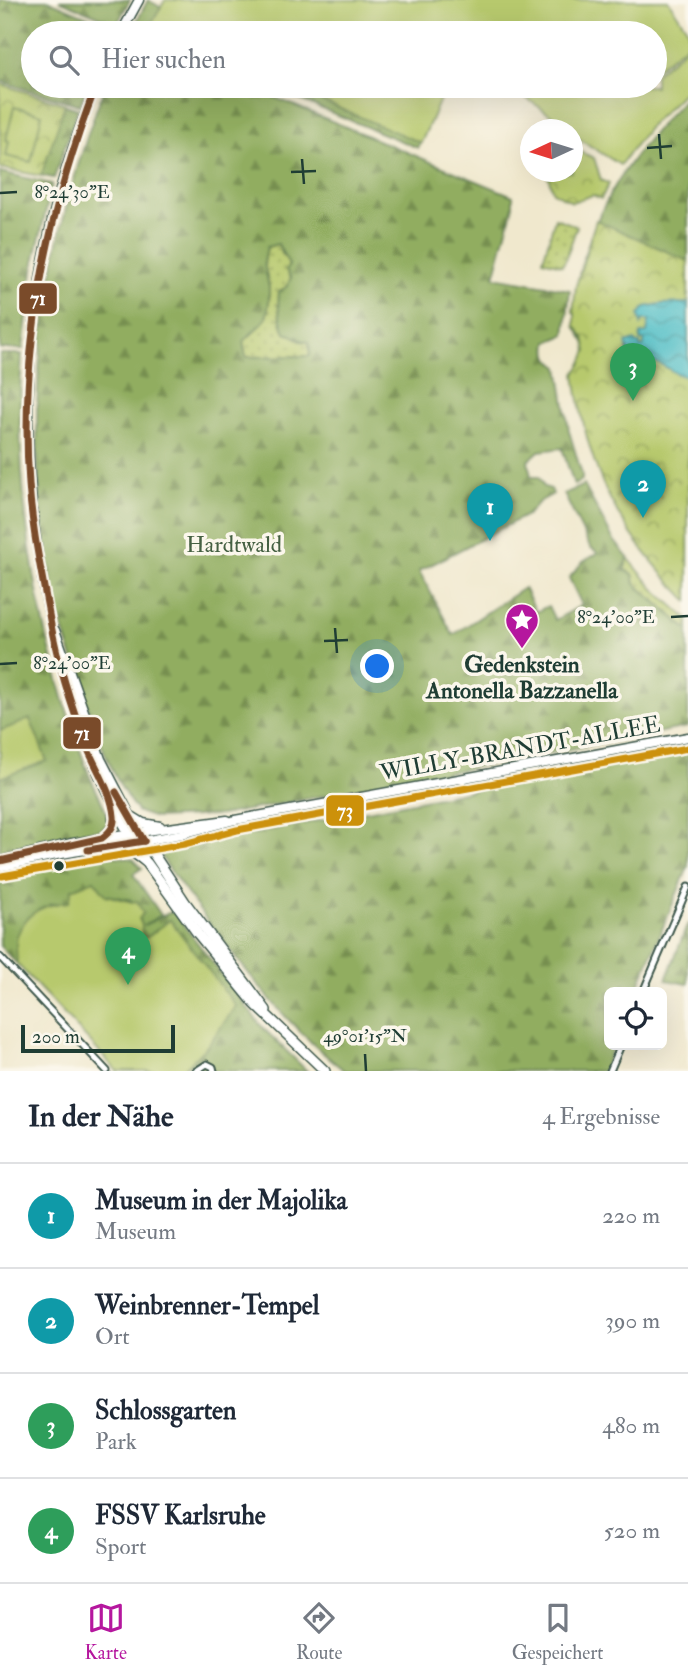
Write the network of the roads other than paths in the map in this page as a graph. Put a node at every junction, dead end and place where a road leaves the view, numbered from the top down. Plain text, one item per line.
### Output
1 (139, 0) edge
2 (128, 21) edge
3 (91, 98) edge
4 (48, 611) junction
5 (688, 737) edge
6 (112, 804) junction
7 (127, 813) junction
8 (236, 820) junction
9 (170, 828) junction
10 (136, 837) junction
11 (104, 843) junction
12 (147, 863) junction
13 (0, 864) edge
14 (688, 887) edge
15 (0, 957) edge
16 (645, 987) edge
17 (273, 1020) junction
18 (619, 1050) edge
19 (107, 1071) edge
20 (198, 1071) edge
21 (214, 1071) edge
22 (325, 1071) edge
23 (610, 1071) edge

1 - 2 main road
3 - 4 main road
4 - 6 main road
4 - 7 main road
5 - 8 main road, WILLY-BRANDT-ALLEE
6 - 10 main road
6 - 11 main road
7 - 9 main road
7 - 10 main road
8 - 9 main road, WILLY-BRANDT-ALLEE
8 - 10 main road, WILLY-BRANDT-ALLEE
9 - 10 main road, WILLY-BRANDT-ALLEE
10 - 11 main road, WILLY-BRANDT-ALLEE
10 - 12 main road
10 - 17 main road
11 - 12 main road
11 - 13 main road, WILLY-BRANDT-ALLEE
12 - 17 main road
14 - 16 street
15 - 19 street
17 - 22 main road
18 - 23 street
20 - 21 street

